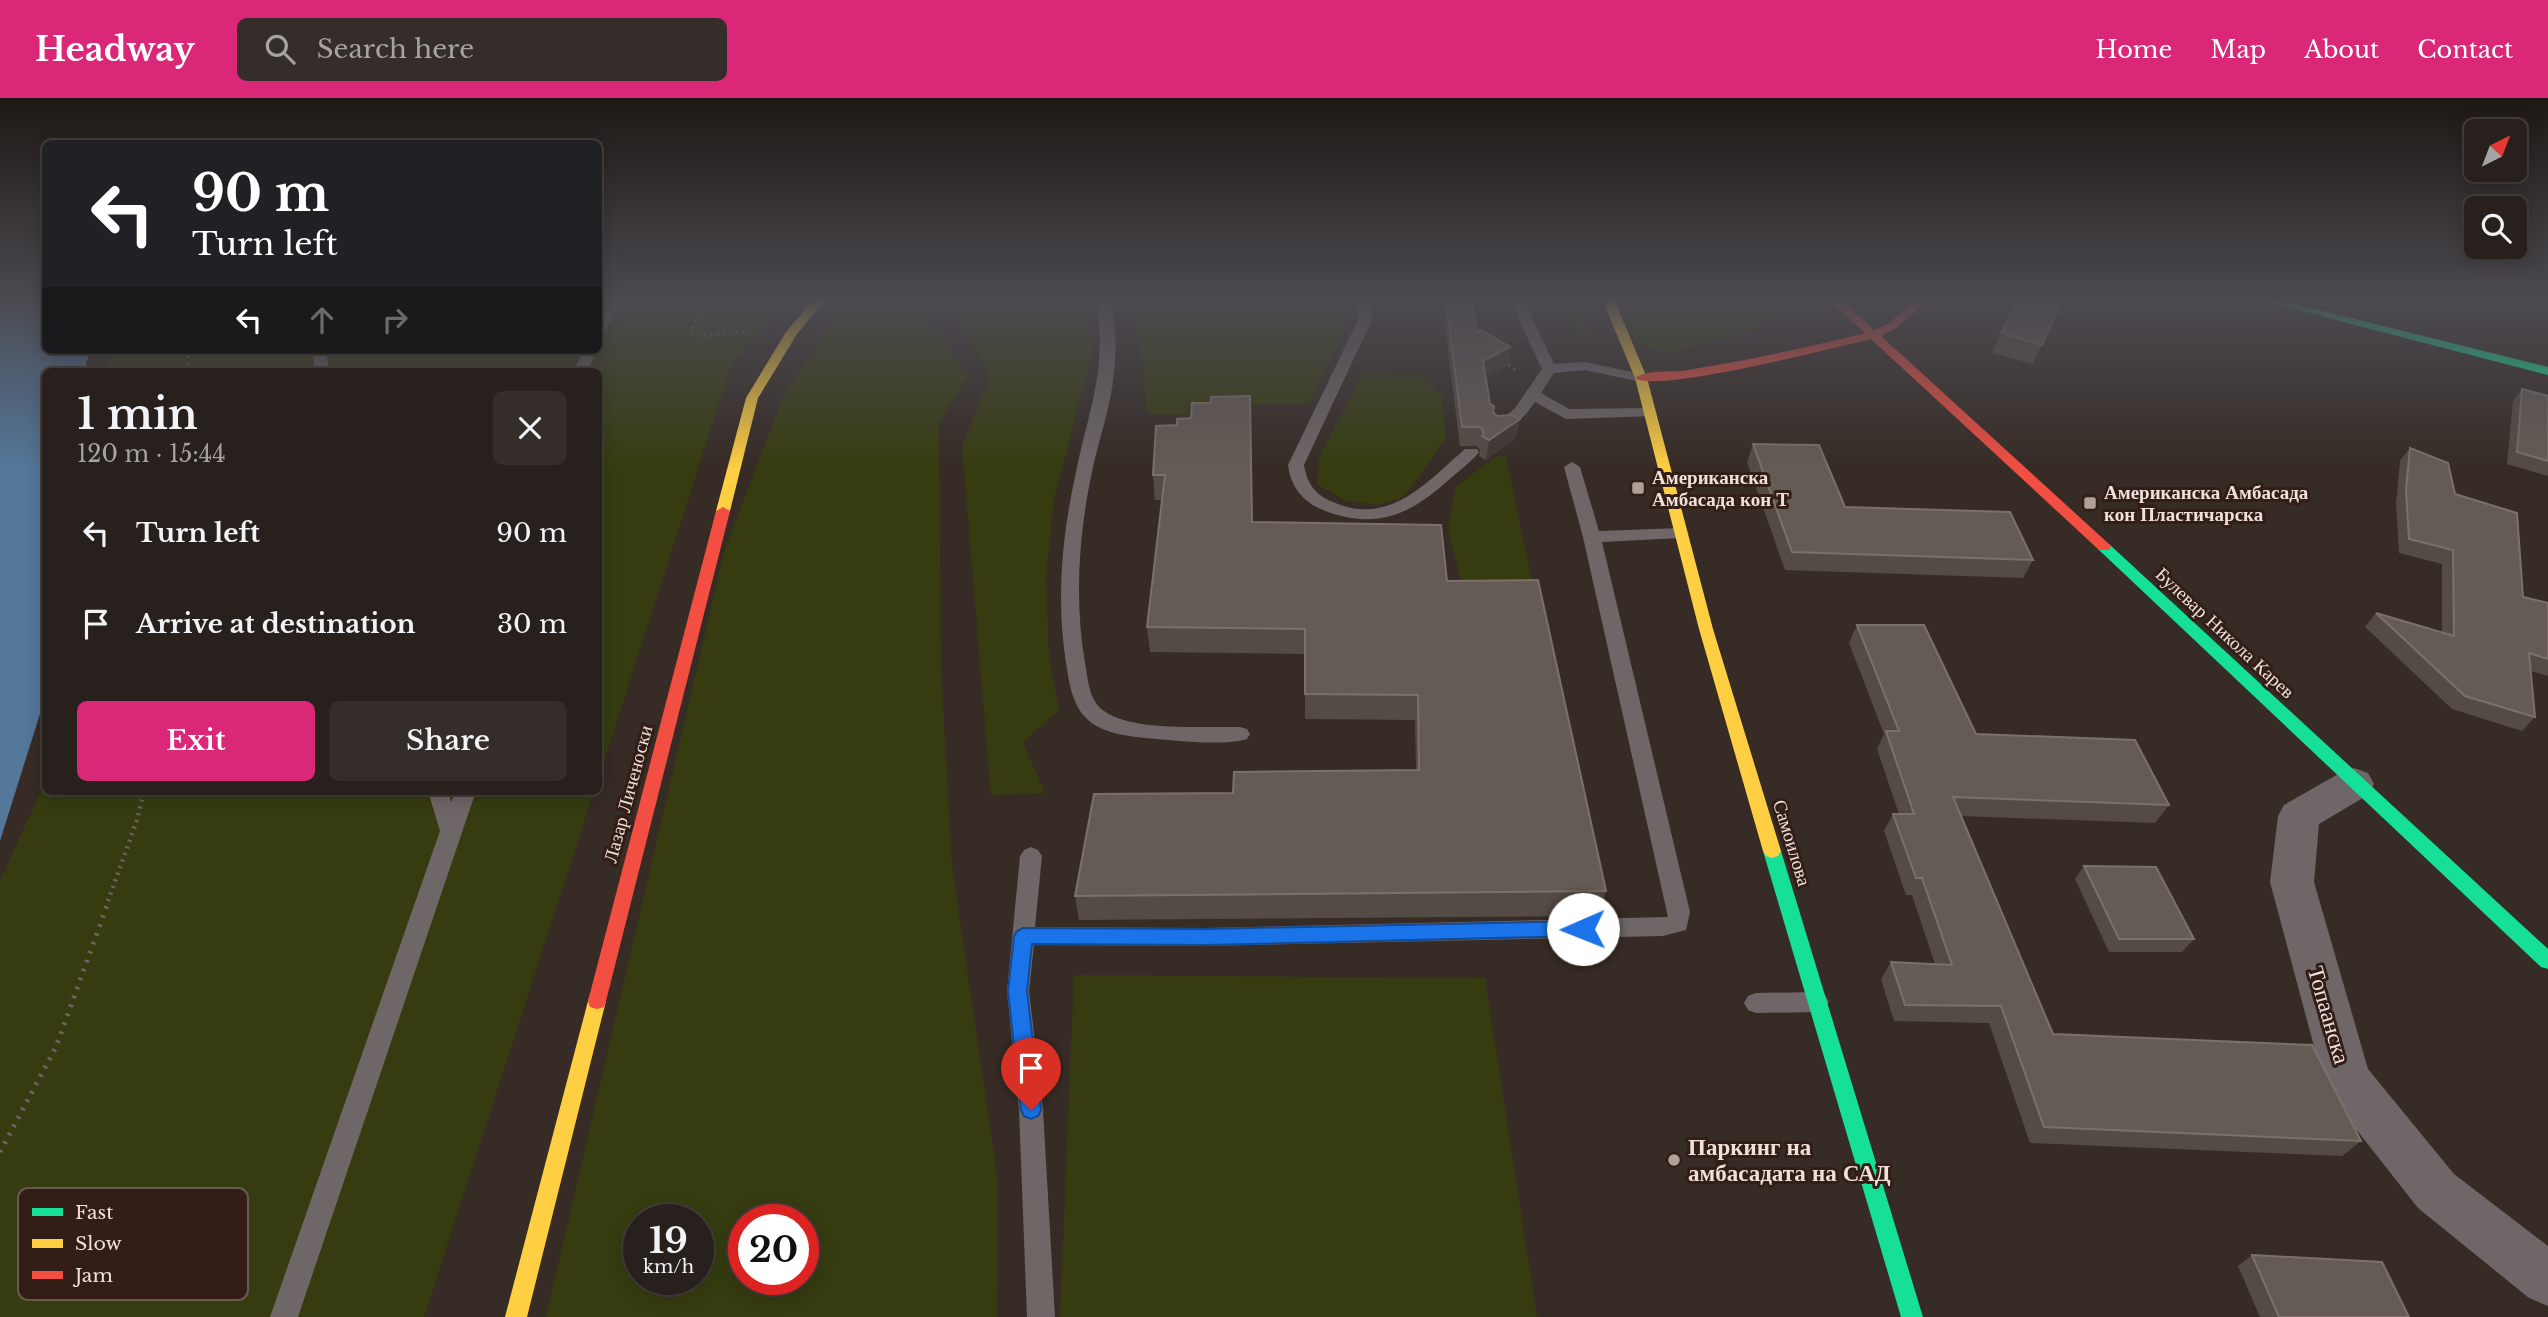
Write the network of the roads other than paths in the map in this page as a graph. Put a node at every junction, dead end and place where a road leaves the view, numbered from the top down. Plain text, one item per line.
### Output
1 (778, 356) edge
2 (1107, 356) edge
3 (1348, 356) edge
4 (1543, 356) edge
5 (1632, 356) edge
6 (1787, 356) edge
7 (1896, 356) edge
8 (2488, 356) edge
9 (1549, 369) junction
10 (2548, 371) edge
11 (1641, 378) junction
12 (1532, 394) junction
13 (1649, 413) junction
14 (1500, 430) edge
15 (1471, 452) edge
16 (1572, 467) dead end
17 (1681, 533) junction
18 (1592, 537) junction
19 (1240, 734) dead end
20 (2354, 784) junction
21 (439, 795) edge
22 (464, 795) edge
23 (450, 831) junction
24 (1031, 856) dead end
25 (1023, 936) junction
26 (2548, 961) edge
27 (1817, 1002) junction
28 (1756, 1003) dead end
29 (2548, 1279) edge
30 (284, 1317) edge
31 (516, 1317) edge
32 (1041, 1317) edge
33 (1912, 1317) edge

1 - 31 street, Лазар Личеноски
2 - 19 lane
3 - 15 lane
4 - 9 lane
5 - 11 street
6 - 11 street
7 - 20 street, Булевар Никола Карев
8 - 10 street
9 - 11 lane
9 - 12 lane
11 - 13 street, Самоилова
12 - 13 lane
12 - 14 lane
13 - 17 street, Самоилова
16 - 18 lane
17 - 18 lane
17 - 27 street, Самоилова
18 - 25 lane
20 - 26 street, Булевар Никола Карев
20 - 29 street, Топаанска
21 - 23 lane
22 - 23 lane
23 - 30 lane
24 - 25 lane
25 - 32 lane
27 - 28 lane
27 - 33 street, Самоилова

